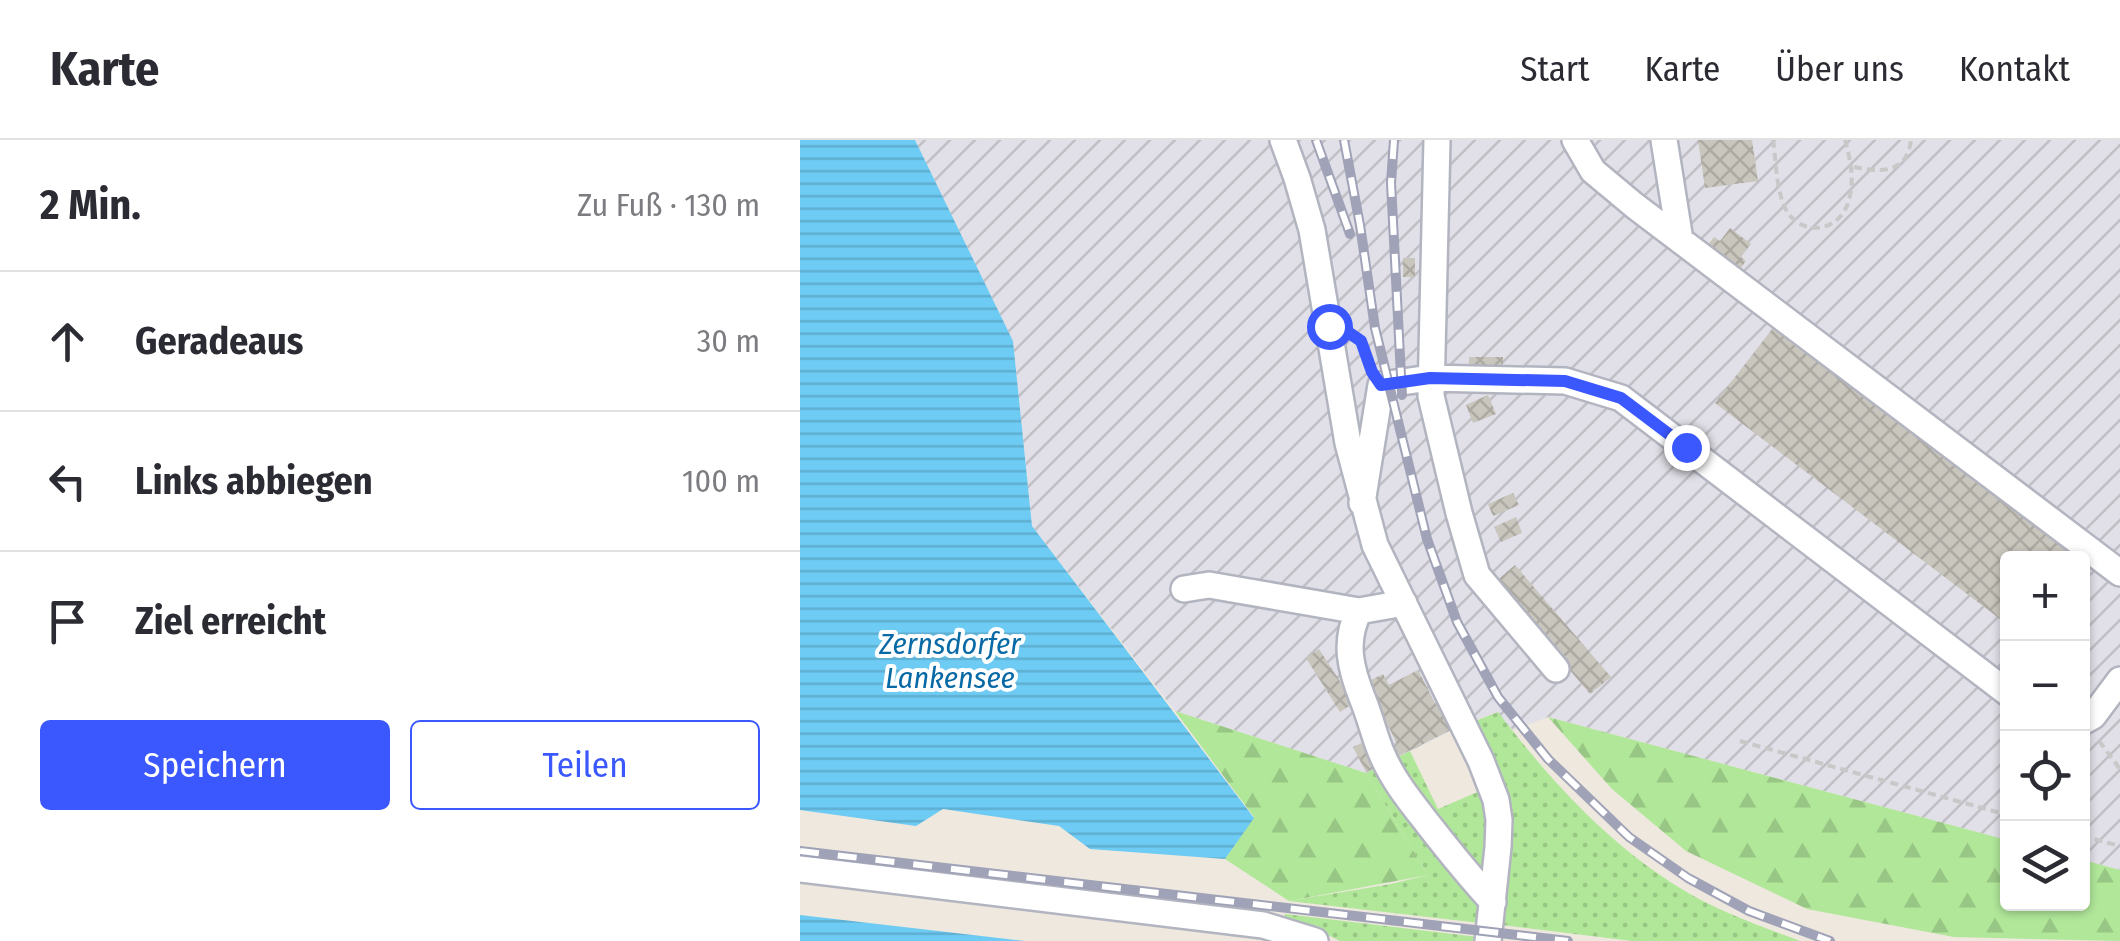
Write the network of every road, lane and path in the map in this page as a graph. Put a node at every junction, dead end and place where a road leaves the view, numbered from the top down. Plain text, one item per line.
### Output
1 (1283, 140) edge
2 (1442, 140) edge
3 (1575, 140) edge
4 (1664, 140) edge
5 (1774, 140) edge
6 (1845, 140) edge
7 (1911, 140) edge
8 (1852, 167) junction
9 (1680, 240) junction
10 (1329, 326) junction
11 (1430, 378) junction
12 (1381, 385) junction
13 (1362, 503) junction
14 (2120, 573) edge
15 (1184, 588) dead end
16 (1404, 603) junction
17 (1358, 610) junction
18 (1556, 669) dead end
19 (2120, 680) edge
20 (2000, 686) edge
21 (2090, 718) edge
22 (2090, 730) edge
23 (1740, 742) dead end
24 (2120, 770) edge
25 (2000, 813) edge
26 (2090, 838) edge
27 (2120, 846) edge
28 (800, 869) edge
29 (1493, 902) junction
30 (1314, 941) edge
31 (1488, 941) edge

1 - 10 street
2 - 11 street
3 - 9 street
4 - 9 street
5 - 8 path
6 - 8 path
7 - 8 path
9 - 14 street
10 - 12 path
10 - 13 street
11 - 12 street
11 - 18 street
11 - 20 street
12 - 13 street
13 - 16 street
15 - 17 street
16 - 17 street
16 - 29 street
17 - 29 street
19 - 21 street
22 - 24 path
23 - 25 path
26 - 27 path
28 - 30 street
29 - 31 street

